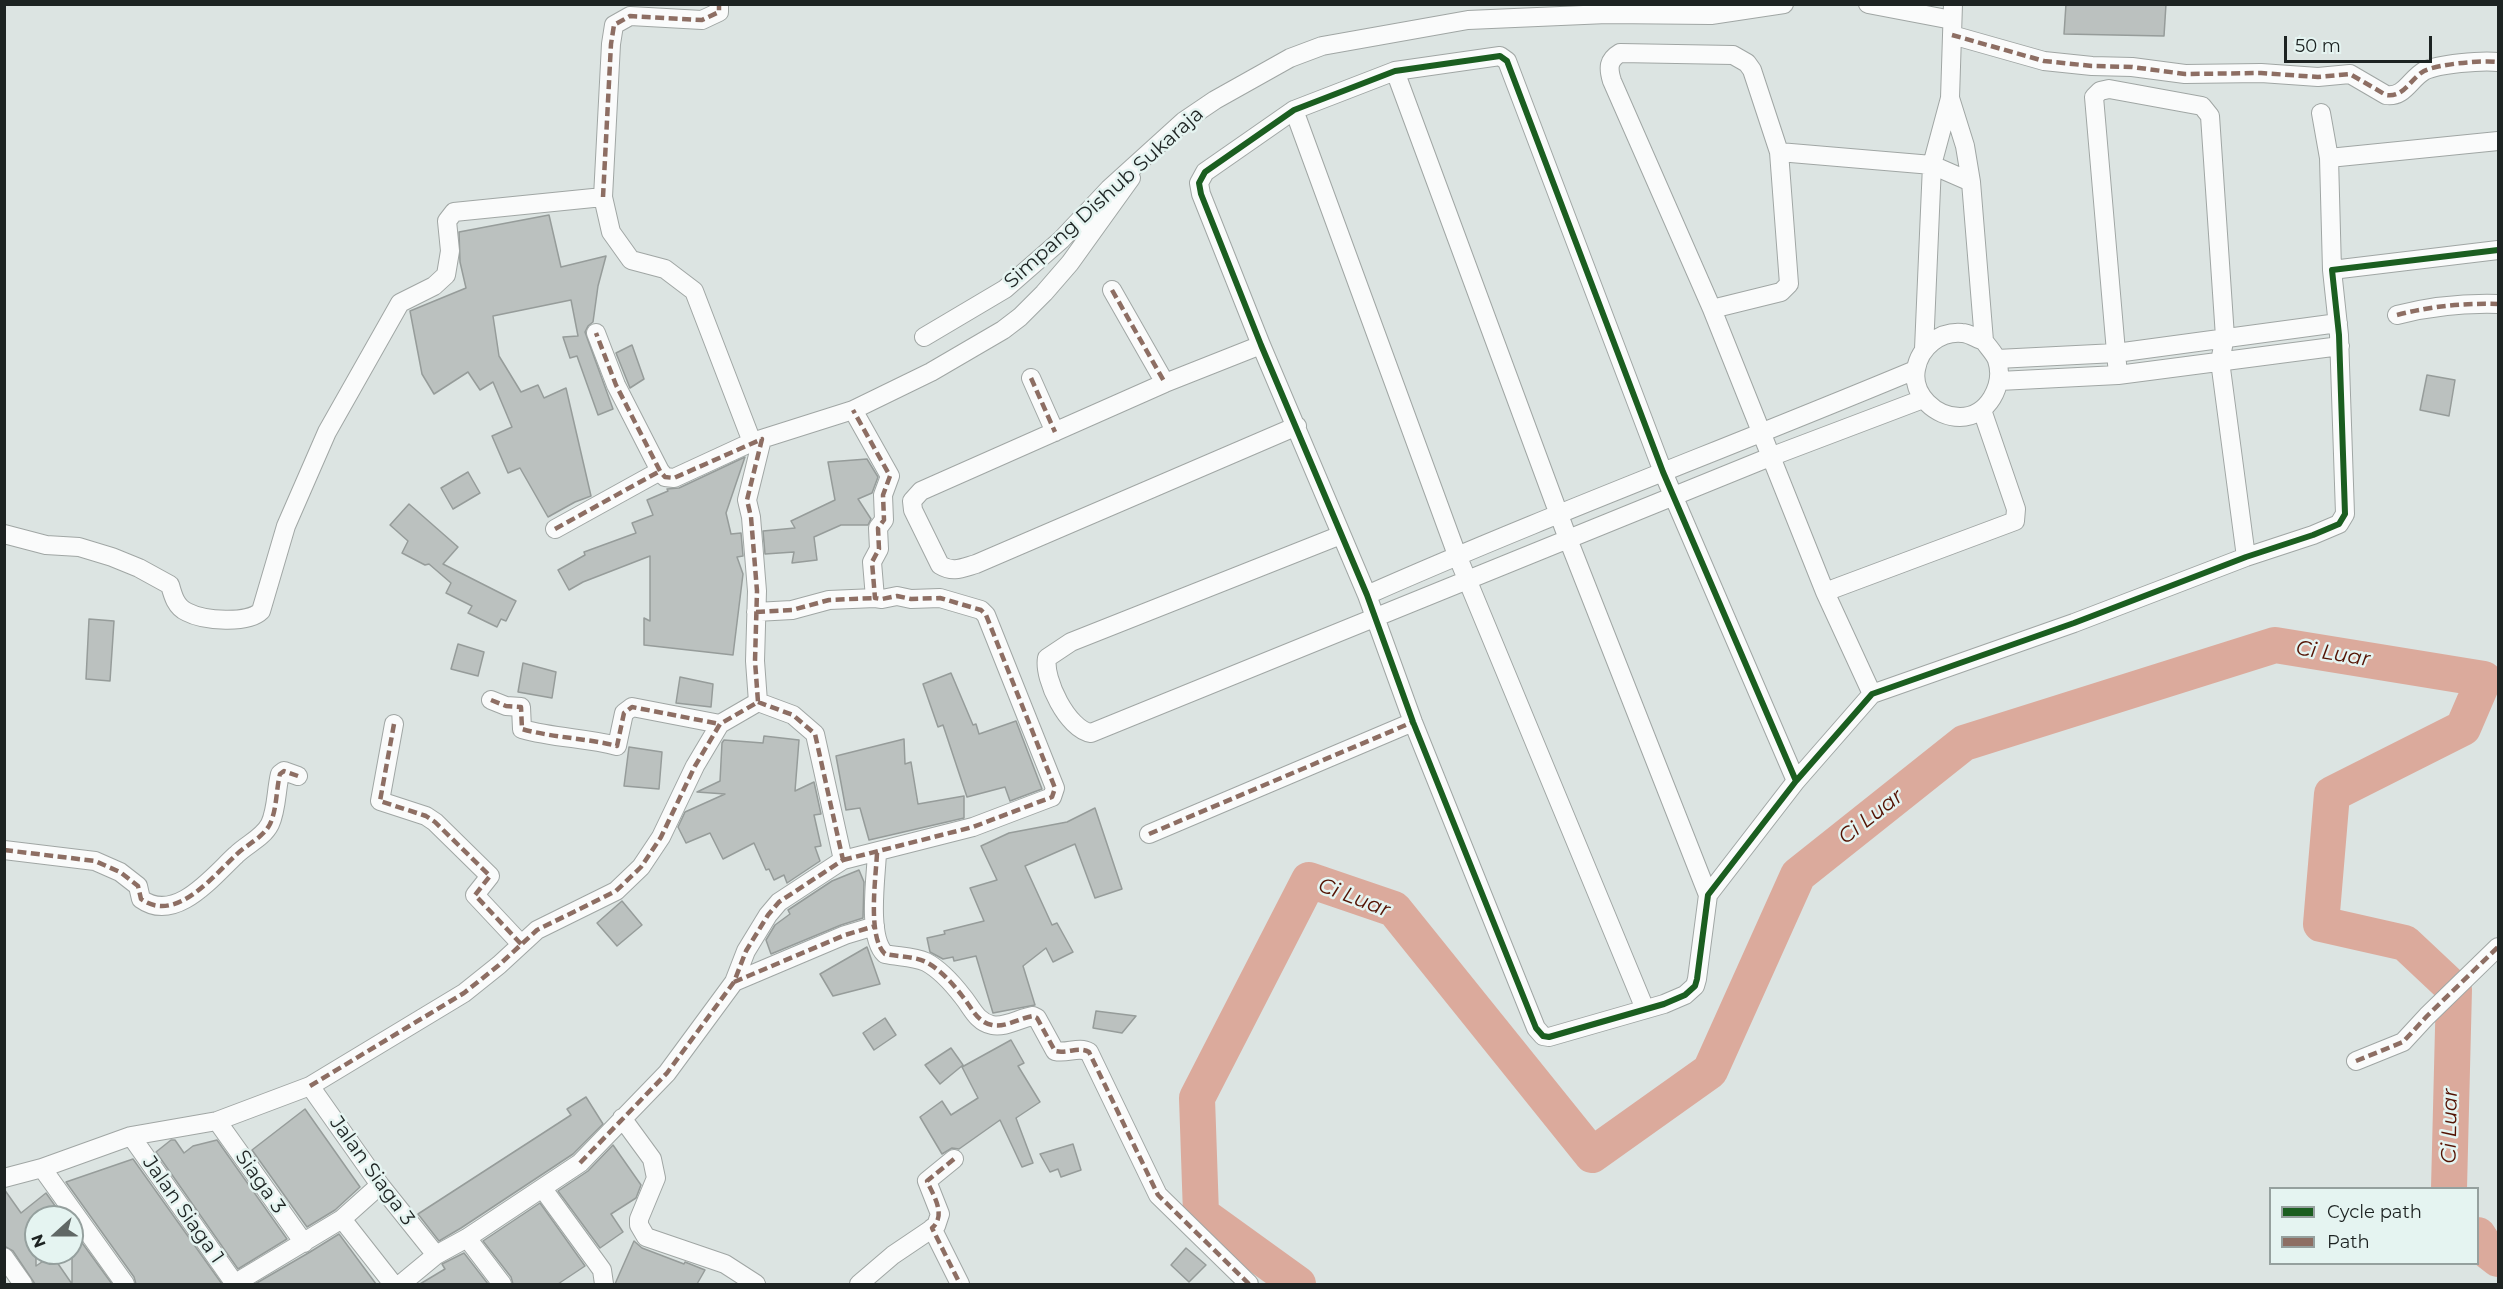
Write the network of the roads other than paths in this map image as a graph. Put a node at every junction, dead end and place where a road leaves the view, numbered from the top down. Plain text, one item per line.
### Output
1 (719, 4) edge
2 (1784, 4) edge
3 (1868, 4) edge
4 (1952, 20) edge
5 (2499, 62) edge
6 (1395, 71) junction
7 (1950, 99) junction
8 (1294, 110) junction
9 (2321, 113) dead end
10 (2499, 141) edge
11 (1779, 152) junction
12 (2329, 158) junction
13 (1141, 161) junction
14 (1932, 165) junction
15 (1971, 182) junction
16 (603, 197) junction
17 (2499, 250) edge
18 (2332, 270) junction
19 (1112, 290) dead end
20 (2499, 303) edge
21 (1712, 309) junction
22 (2397, 315) dead end
23 (2338, 322) junction
24 (596, 333) dead end
25 (924, 337) dead end
26 (2224, 337) junction
27 (1984, 341) junction
28 (1261, 345) junction
29 (2340, 346) junction
30 (1924, 349) junction
31 (2116, 353) junction
32 (1997, 359) junction
33 (2220, 361) junction
34 (1916, 370) junction
35 (2118, 375) junction
36 (1031, 378) dead end
37 (2000, 381) junction
38 (1165, 383) junction
39 (1923, 399) junction
40 (853, 410) junction
41 (1982, 410) junction
42 (1297, 426) junction
43 (1055, 432) junction
44 (1761, 435) junction
45 (757, 440) junction
46 (1770, 457) junction
47 (660, 471) junction
48 (1663, 471) junction
49 (1674, 496) junction
50 (1559, 515) junction
51 (555, 529) dead end
52 (4, 534) edge
53 (1341, 535) junction
54 (1568, 538) junction
55 (1457, 555) junction
56 (2246, 556) junction
57 (1467, 580) junction
58 (1825, 592) junction
59 (1367, 595) junction
60 (875, 598) junction
61 (756, 612) junction
62 (1375, 618) junction
63 (1872, 694) junction
64 (491, 700) dead end
65 (758, 702) junction
66 (1413, 722) junction
67 (394, 724) dead end
68 (720, 724) junction
69 (298, 776) dead end
70 (1796, 781) junction
71 (1149, 834) dead end
72 (4, 850) edge
73 (877, 853) junction
74 (843, 860) junction
75 (1708, 895) junction
76 (875, 926) junction
77 (521, 944) junction
78 (2499, 947) edge
79 (734, 982) junction
80 (1645, 1010) junction
81 (2356, 1060) dead end
82 (310, 1086) junction
83 (622, 1119) junction
84 (217, 1121) junction
85 (131, 1136) junction
86 (954, 1159) dead end
87 (42, 1168) junction
88 (4, 1178) edge
89 (380, 1185) junction
90 (543, 1189) junction
91 (342, 1219) junction
92 (932, 1228) junction
93 (467, 1238) junction
94 (304, 1243) junction
95 (436, 1255) junction
96 (4, 1257) edge
97 (23, 1284) edge
98 (125, 1284) edge
99 (234, 1284) edge
100 (393, 1284) edge
101 (401, 1284) edge
102 (502, 1284) edge
103 (604, 1284) edge
104 (756, 1284) edge
105 (859, 1284) edge
106 (960, 1284) edge
107 (1249, 1284) edge

1 - 16 street
2 - 13 street, Simpang Dishub Sukaraja
3 - 4 street
4 - 5 street
4 - 7 street
6 - 8 street
6 - 48 street
6 - 50 street
7 - 14 street
7 - 15 street
8 - 28 street
8 - 55 street
9 - 12 street
10 - 12 street
11 - 14 street
11 - 21 street
11 - 21 street
12 - 18 street
13 - 25 street, Simpang Dishub Sukaraja
13 - 40 street
14 - 15 street
14 - 30 street
15 - 27 street
16 - 45 street
16 - 52 street
17 - 18 street
18 - 23 street
19 - 38 street
20 - 22 street
21 - 44 street
23 - 26 street
23 - 29 street
24 - 47 street
26 - 31 street
26 - 31 street
26 - 33 street
27 - 30 street
27 - 32 street
28 - 38 street
28 - 42 street
29 - 33 street
29 - 56 street
30 - 34 street
31 - 32 street
31 - 35 street
32 - 37 street
33 - 35 street
33 - 56 street
34 - 39 street
34 - 44 street
35 - 37 street
36 - 43 street
37 - 41 street
38 - 43 street
39 - 41 street
39 - 46 street
40 - 45 street
40 - 60 street
41 - 58 street
42 - 43 street
42 - 53 street
44 - 46 street
44 - 48 street
45 - 47 street
45 - 61 street
46 - 49 street
46 - 58 street
47 - 51 street
48 - 49 street
48 - 50 street
49 - 54 street
49 - 70 street
50 - 54 street
50 - 55 street
53 - 59 street
53 - 62 street
54 - 57 street
54 - 75 street
55 - 57 street
55 - 59 street
56 - 63 street
57 - 62 street
57 - 80 street
58 - 63 street
59 - 62 street
60 - 61 street
60 - 73 street
61 - 65 street
62 - 66 street
63 - 70 street
64 - 68 street
65 - 68 street
65 - 74 street
66 - 71 street
66 - 80 street
67 - 77 street
68 - 77 street
69 - 72 street
70 - 75 street
73 - 74 street
73 - 76 street
74 - 79 street
75 - 80 street
76 - 79 street
76 - 107 street
77 - 82 street
78 - 81 street
79 - 83 street
82 - 84 street
82 - 89 street, Jalan Siaga 3
83 - 90 street
83 - 104 street
84 - 85 street
84 - 94 street, Siaga 3
85 - 87 street
85 - 99 street, Jalan Siaga 1
86 - 92 street
87 - 88 street
87 - 98 street
89 - 91 street
89 - 95 street, Jalan Siaga 3
90 - 93 street
90 - 103 street
91 - 94 street
91 - 100 street
92 - 105 street
92 - 106 street
93 - 95 street
93 - 102 street
94 - 99 street
95 - 101 street
96 - 97 street

